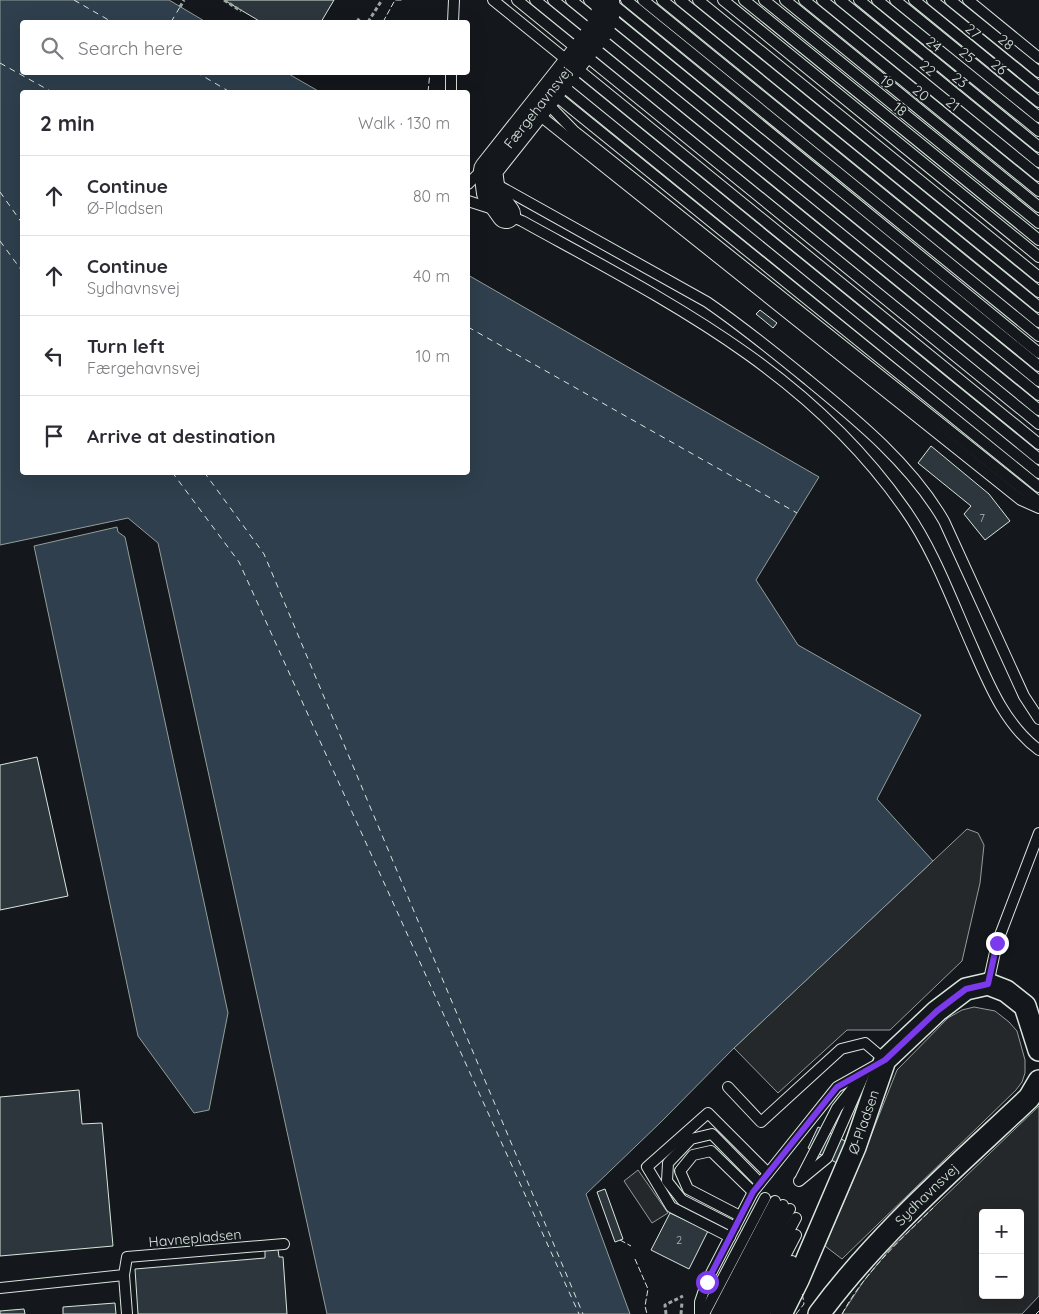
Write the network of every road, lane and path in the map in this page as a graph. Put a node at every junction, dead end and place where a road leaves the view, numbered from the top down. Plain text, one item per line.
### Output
1 (184, 0) edge
2 (224, 0) edge
3 (382, 0) edge
4 (453, 0) edge
5 (493, 0) edge
6 (517, 0) edge
7 (535, 0) edge
8 (553, 0) edge
9 (571, 0) edge
10 (662, 0) edge
11 (680, 0) edge
12 (698, 0) edge
13 (723, 0) edge
14 (744, 0) edge
15 (764, 0) edge
16 (785, 0) edge
17 (804, 0) edge
18 (822, 0) edge
19 (840, 0) edge
20 (859, 0) edge
21 (877, 0) edge
22 (896, 0) edge
23 (914, 0) edge
24 (932, 0) edge
25 (950, 0) edge
26 (968, 0) edge
27 (647, 1) edge
28 (180, 7) dead end
29 (241, 10) dead end
30 (640, 11) junction
31 (360, 17) dead end
32 (358, 20) edge
33 (369, 20) edge
34 (453, 20) edge
35 (632, 20) junction
36 (596, 38) edge
37 (1039, 58) edge
38 (1039, 72) edge
39 (452, 75) edge
40 (1039, 87) edge
41 (451, 90) edge
42 (556, 96) junction
43 (1039, 102) edge
44 (548, 104) junction
45 (538, 114) junction
46 (1039, 117) edge
47 (1039, 132) edge
48 (1039, 147) edge
49 (1039, 162) edge
50 (478, 174) junction
51 (1039, 176) edge
52 (470, 182) edge
53 (1039, 191) edge
54 (470, 202) edge
55 (1039, 207) edge
56 (506, 214) junction
57 (1039, 223) edge
58 (1039, 240) edge
59 (1039, 257) edge
60 (1039, 277) edge
61 (1039, 292) edge
62 (1039, 307) edge
63 (1039, 322) edge
64 (1039, 336) edge
65 (1039, 353) edge
66 (1039, 366) edge
67 (1039, 381) edge
68 (1039, 395) edge
69 (1039, 410) edge
70 (1039, 424) edge
71 (1039, 444) edge
72 (1039, 459) edge
73 (1039, 474) edge
74 (1039, 486) edge
75 (1039, 502) edge
76 (1039, 508) edge
77 (1039, 720) edge
78 (1039, 750) edge
79 (1039, 833) edge
80 (988, 984) junction
81 (1039, 1050) edge
82 (885, 1060) junction
83 (865, 1072) junction
84 (1039, 1081) edge
85 (728, 1087) dead end
86 (768, 1173) junction
87 (760, 1183) junction
88 (753, 1192) junction
89 (765, 1198) dead end
90 (786, 1208) junction
91 (740, 1216) junction
92 (735, 1227) junction
93 (796, 1235) dead end
94 (730, 1237) junction
95 (284, 1244) dead end
96 (792, 1261) dead end
97 (124, 1275) junction
98 (0, 1288) edge
99 (683, 1296) dead end
100 (127, 1314) edge
101 (666, 1314) edge
102 (700, 1314) edge
103 (704, 1314) edge
104 (716, 1314) edge
105 (725, 1314) edge
106 (735, 1314) edge
107 (745, 1314) edge
108 (755, 1314) edge
109 (765, 1314) edge
110 (781, 1314) edge
111 (819, 1314) edge

1 - 28 path
2 - 29 path
3 - 33 path
4 - 34 lane
5 - 36 lane
6 - 36 lane
7 - 36 lane
8 - 36 lane
9 - 36 lane
10 - 62 lane
11 - 61 lane
12 - 60 lane
13 - 59 lane
14 - 58 lane, 18
15 - 57 lane, 19
16 - 55 lane, 20
17 - 53 lane, 21
18 - 51 lane, 22
19 - 49 lane, 23
20 - 48 lane, 24
21 - 47 lane, 25
22 - 46 lane, 26
23 - 43 lane, 27
24 - 40 lane, 28
25 - 38 lane
26 - 37 lane
27 - 30 lane
27 - 63 lane
30 - 35 lane
30 - 36 lane
30 - 64 lane
31 - 32 path
35 - 36 lane
35 - 36 lane
35 - 65 lane
36 - 42 lane
36 - 56 street, Færgehavnsvej
36 - 66 lane
36 - 67 lane
36 - 68 lane
36 - 69 lane
36 - 70 lane
36 - 71 lane
36 - 72 lane
36 - 73 lane
39 - 41 lane
42 - 44 lane
42 - 74 lane
44 - 45 lane
44 - 75 lane
45 - 50 lane
45 - 76 lane
50 - 52 lane
50 - 77 lane
54 - 56 lane
56 - 78 lane
79 - 80 lane
80 - 81 street
80 - 82 street
82 - 83 lane, Ø-Pladsen
82 - 85 lane
82 - 110 street, Ø-Pladsen
83 - 83 lane
83 - 86 lane, Ø-Pladsen
84 - 111 street, Sydhavnsvej
86 - 87 lane, Ø-Pladsen
86 - 94 lane
87 - 88 lane, Ø-Pladsen
87 - 92 lane
88 - 91 lane, Ø-Pladsen
88 - 91 lane
89 - 103 lane
90 - 104 lane
90 - 105 lane
90 - 106 lane
90 - 107 lane
91 - 92 lane, Ø-Pladsen
92 - 94 lane, Ø-Pladsen
93 - 108 lane
94 - 102 lane, Ø-Pladsen
95 - 97 lane, Havnepladsen
96 - 109 lane
97 - 98 lane
97 - 100 lane
99 - 101 path

